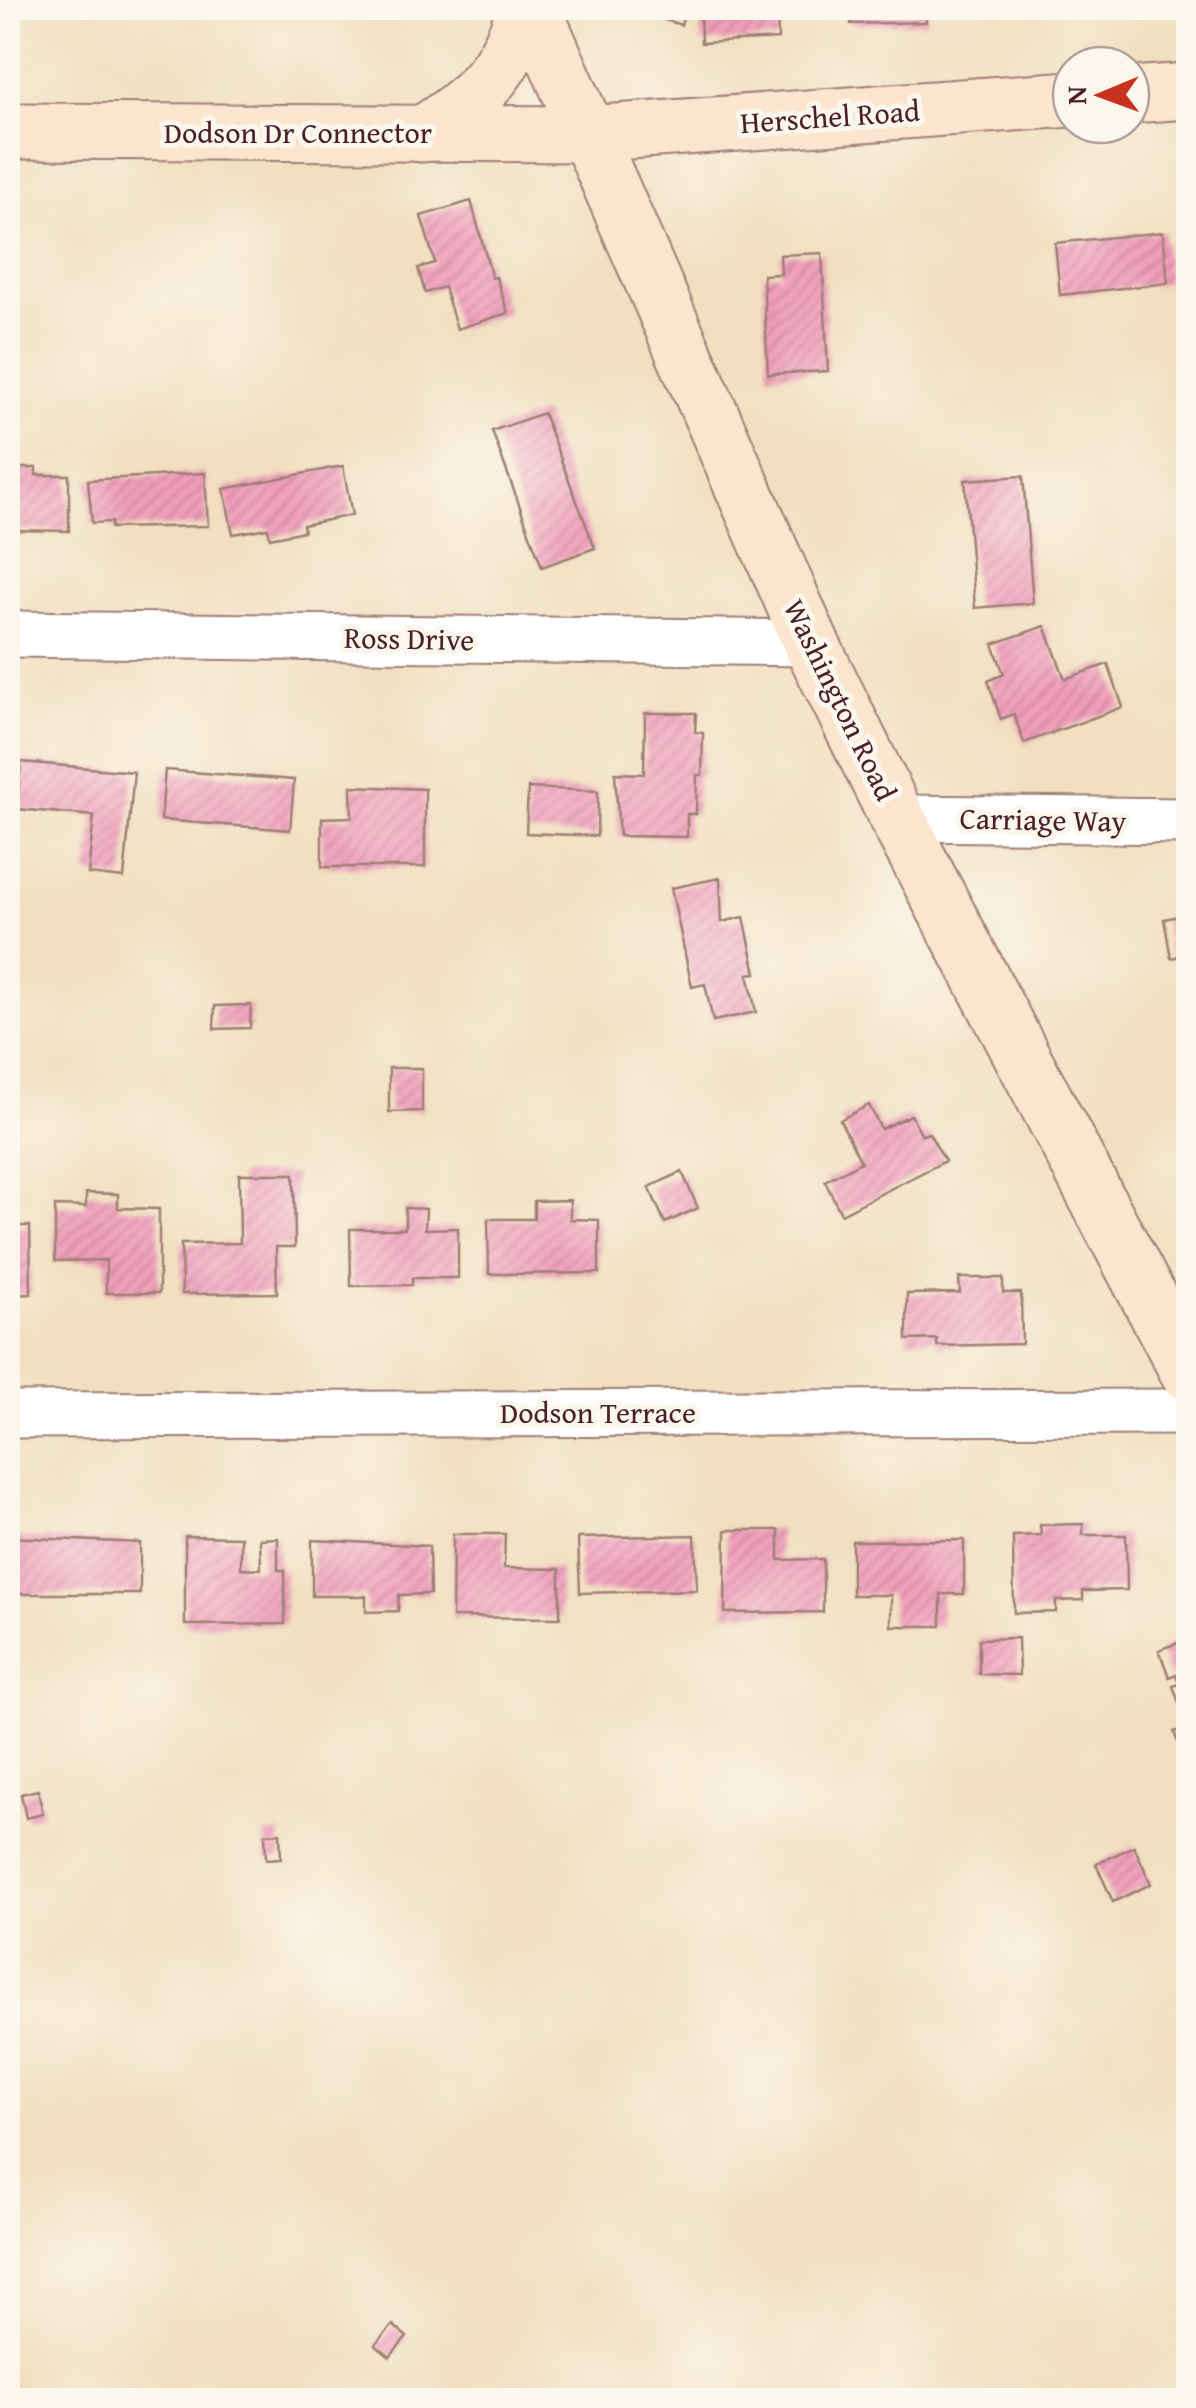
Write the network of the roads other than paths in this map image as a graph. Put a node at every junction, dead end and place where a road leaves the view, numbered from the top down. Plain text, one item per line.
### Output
1 (525, 8) edge
2 (533, 8) edge
3 (1188, 91) edge
4 (1151, 94) edge
5 (1051, 101) edge
6 (8, 131) edge
7 (422, 134) junction
8 (588, 134) junction
9 (8, 634) edge
10 (811, 643) junction
11 (897, 818) junction
12 (1188, 821) edge
13 (1188, 1372) edge
14 (1188, 1412) edge
15 (8, 1415) edge

1 - 7 street
2 - 8 street, Washington Road
3 - 4 street
5 - 8 street, Herschel Road
6 - 7 street, Dodson Dr Connector
7 - 8 street, Dodson Dr Connector
8 - 10 street, Washington Road
9 - 10 street, Ross Drive
10 - 11 street, Washington Road
11 - 12 street, Carriage Way
11 - 13 street, Washington Road
14 - 15 street, Dodson Terrace

